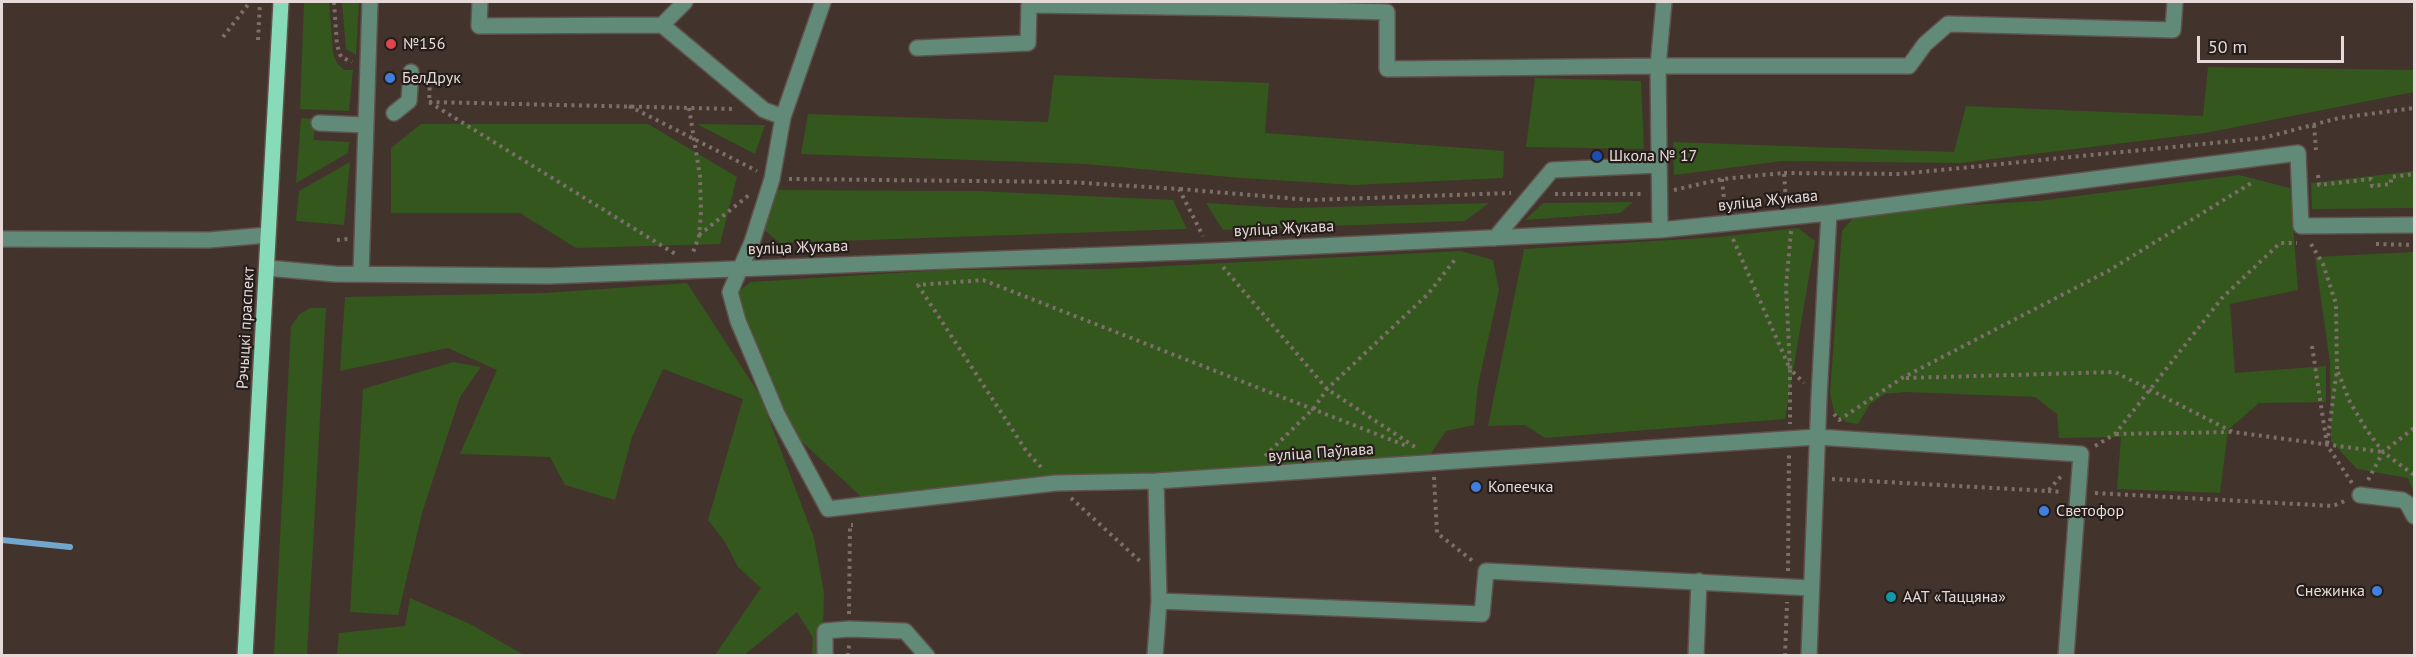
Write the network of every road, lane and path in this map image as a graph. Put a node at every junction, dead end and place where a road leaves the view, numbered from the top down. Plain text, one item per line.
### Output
1 (250, 2) edge
2 (260, 2) edge
3 (281, 2) edge
4 (334, 2) edge
5 (370, 2) edge
6 (480, 2) edge
7 (685, 2) edge
8 (823, 2) edge
9 (1664, 2) edge
10 (2175, 2) edge
11 (1239, 5) edge
12 (662, 25) junction
13 (224, 37) dead end
14 (258, 40) dead end
15 (917, 48) dead end
16 (349, 62) dead end
17 (1658, 66) junction
18 (430, 70) dead end
19 (411, 72) dead end
20 (409, 101) junction
21 (429, 102) junction
22 (689, 108) junction
23 (2415, 108) edge
24 (764, 110) junction
25 (394, 113) dead end
26 (783, 117) junction
27 (320, 123) dead end
28 (2314, 124) junction
29 (365, 125) junction
30 (2316, 151) dead end
31 (1659, 165) junction
32 (1784, 173) junction
33 (2318, 174) dead end
34 (2415, 174) edge
35 (921, 178) dead end
36 (772, 179) junction
37 (1722, 179) junction
38 (2253, 182) dead end
39 (1179, 189) junction
40 (1512, 193) junction
41 (1532, 194) junction
42 (1660, 194) junction
43 (1505, 201) dead end
44 (1786, 205) dead end
45 (1829, 213) junction
46 (1727, 223) junction
47 (2415, 225) edge
48 (1791, 228) dead end
49 (1660, 230) junction
50 (268, 234) junction
51 (699, 236) junction
52 (1495, 238) junction
53 (2, 239) edge
54 (1471, 239) junction
55 (2311, 244) junction
56 (2322, 244) dead end
57 (2368, 244) dead end
58 (2415, 245) edge
59 (1211, 251) junction
60 (267, 268) junction
61 (740, 268) junction
62 (361, 274) junction
63 (2312, 346) dead end
64 (1790, 369) junction
65 (2337, 369) junction
66 (1902, 378) junction
67 (2149, 388) junction
68 (1327, 389) junction
69 (1819, 397) junction
70 (1314, 408) junction
71 (2415, 428) edge
72 (2233, 432) junction
73 (2115, 434) junction
74 (1817, 437) junction
75 (1790, 439) junction
76 (2326, 445) junction
77 (2383, 452) junction
78 (2081, 454) junction
79 (1431, 460) junction
80 (1245, 475) junction
81 (2415, 475) edge
82 (1434, 479) junction
83 (1815, 479) junction
84 (1422, 480) dead end
85 (1156, 481) junction
86 (1056, 483) junction
87 (2048, 491) junction
88 (2079, 492) junction
89 (2360, 495) junction
90 (1082, 498) dead end
91 (1072, 499) junction
92 (1062, 500) dead end
93 (2415, 516) edge
94 (861, 524) dead end
95 (1158, 570) junction
96 (1486, 571) junction
97 (1699, 580) junction
98 (1787, 586) junction
99 (1810, 588) junction
100 (1159, 601) junction
101 (849, 629) junction
102 (245, 656) edge
103 (825, 656) edge
104 (848, 656) edge
105 (927, 656) edge
106 (1155, 656) edge
107 (1696, 656) edge
108 (1785, 656) edge
109 (1809, 656) edge
110 (2066, 656) edge

1 - 13 path
2 - 14 path
3 - 50 main road, Рэчыцкі праспект
4 - 16 path
5 - 29 street
6 - 12 street
7 - 12 street
8 - 26 street
9 - 17 street
10 - 17 street
11 - 15 street
11 - 17 street
12 - 24 street
17 - 31 street
18 - 21 path
19 - 20 street
20 - 21 path
20 - 25 street
21 - 22 path
21 - 51 path
22 - 24 path
22 - 51 path
23 - 28 path
24 - 26 street
26 - 36 street
27 - 29 street
28 - 30 path
28 - 32 path
29 - 62 street
31 - 41 street
31 - 42 street
32 - 37 path
32 - 44 path
33 - 34 path
35 - 39 path
36 - 51 path
36 - 61 street
37 - 42 path
37 - 46 path
38 - 66 path
39 - 40 path
39 - 59 path
40 - 41 path
40 - 43 path
41 - 42 path
41 - 52 street
42 - 49 street
45 - 46 street, вуліца Жукава
45 - 47 street, вуліца Жукава
45 - 69 street
46 - 49 street, вуліца Жукава
46 - 64 path
48 - 64 path
49 - 52 street, вуліца Жукава
50 - 53 street
50 - 60 main road, Рэчыцкі праспект
52 - 54 street, вуліца Жукава
54 - 59 street, вуліца Жукава
54 - 68 path
55 - 56 path
55 - 65 path
55 - 67 path
57 - 58 path
59 - 61 street, вуліца Жукава
59 - 68 path
60 - 62 street, вуліца Жукава
60 - 102 main road, Рэчыцкі праспект
61 - 62 street, вуліца Жукава
61 - 86 street, вуліца Паўлава
63 - 76 path
64 - 69 path
64 - 75 path
65 - 76 path
65 - 77 path
66 - 67 path
66 - 69 path
67 - 72 path
67 - 73 path
68 - 70 path
68 - 79 path
69 - 74 street
70 - 79 path
70 - 80 path
70 - 86 path
71 - 77 path
72 - 73 path
72 - 76 path
73 - 78 path
74 - 75 street, вуліца Паўлава
74 - 78 street, вуліца Паўлава
74 - 83 street
75 - 79 street, вуліца Паўлава
75 - 98 path
76 - 77 path
76 - 89 path
77 - 81 path
77 - 89 path
78 - 87 path
78 - 88 street
79 - 80 street, вуліца Паўлава
79 - 82 path
80 - 85 street, вуліца Паўлава
82 - 84 path
82 - 96 path
83 - 87 path
83 - 99 street
85 - 86 street, вуліца Паўлава
85 - 95 street
86 - 91 path
87 - 88 path
88 - 89 path
88 - 110 street
89 - 93 street
90 - 91 path
91 - 92 path
91 - 95 path
94 - 101 path
95 - 100 street
96 - 97 street
96 - 100 street
97 - 98 street
97 - 107 street
98 - 99 street
98 - 108 path
99 - 109 street
100 - 106 street
101 - 103 street
101 - 104 path
101 - 105 street

